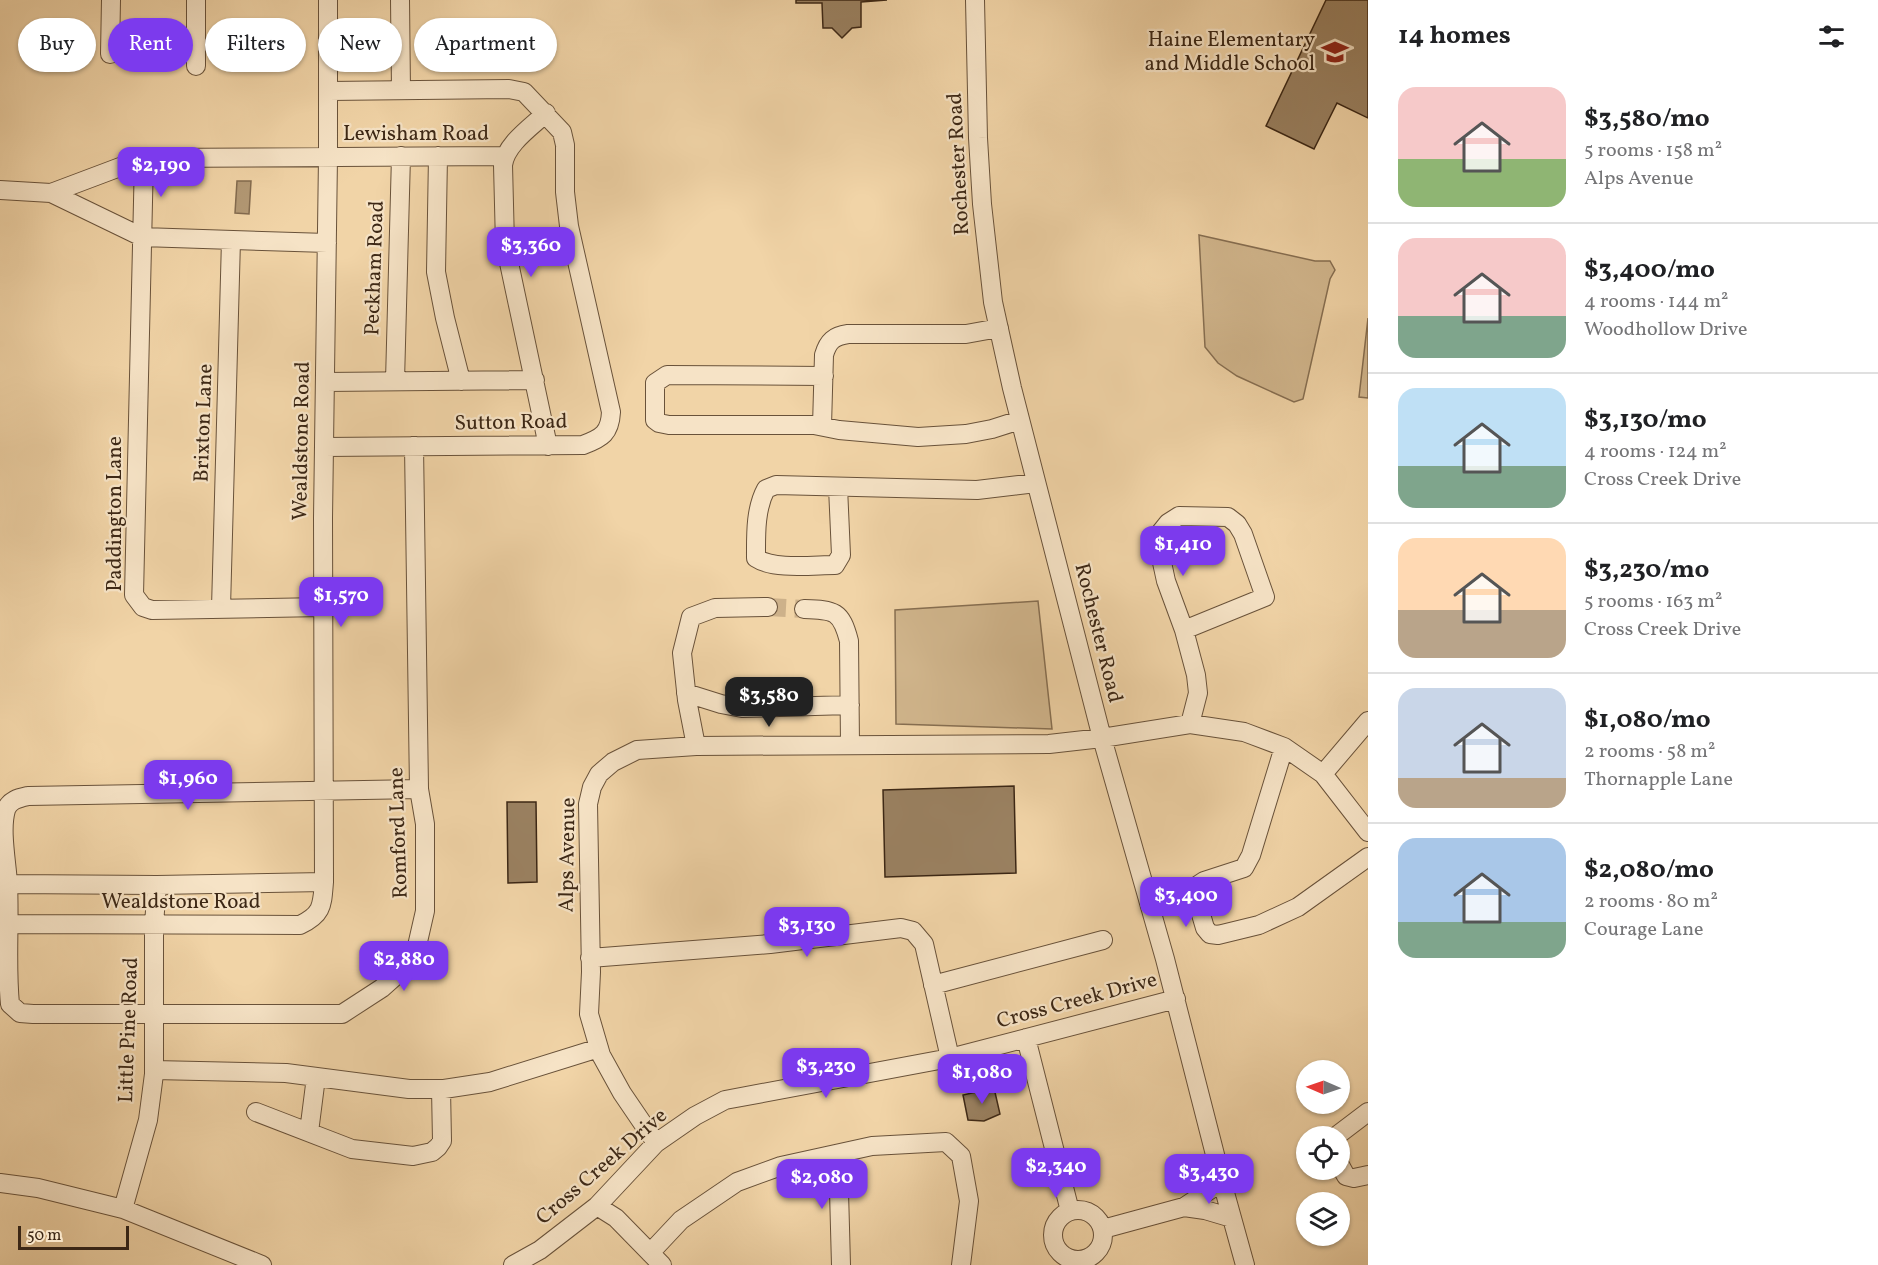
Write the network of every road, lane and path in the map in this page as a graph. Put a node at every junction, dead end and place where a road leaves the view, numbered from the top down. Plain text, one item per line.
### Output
1 (111, 0) edge
2 (196, 0) edge
3 (327, 0) edge
4 (400, 0) edge
5 (975, 0) edge
6 (111, 18) edge
7 (196, 66) dead end
8 (401, 90) junction
9 (329, 91) junction
10 (546, 113) junction
11 (401, 156) junction
12 (438, 156) junction
13 (504, 156) junction
14 (328, 157) junction
15 (144, 158) junction
16 (0, 189) edge
17 (51, 193) junction
18 (142, 237) junction
19 (231, 240) junction
20 (327, 243) junction
21 (999, 328) junction
22 (824, 376) junction
23 (535, 380) junction
24 (395, 381) junction
25 (460, 381) junction
26 (325, 382) junction
27 (1020, 420) junction
28 (822, 426) junction
29 (414, 446) junction
30 (548, 446) junction
31 (324, 447) junction
32 (1036, 483) junction
33 (838, 487) junction
34 (323, 607) junction
35 (768, 607) tunnel mouth
36 (221, 608) junction
37 (804, 609) tunnel mouth
38 (1184, 630) junction
39 (686, 693) junction
40 (850, 705) junction
41 (1368, 721) edge
42 (1190, 724) junction
43 (1102, 738) junction
44 (850, 745) junction
45 (696, 746) junction
46 (1284, 747) junction
47 (1323, 774) junction
48 (419, 789) junction
49 (324, 790) junction
50 (1368, 832) edge
51 (1368, 858) edge
52 (324, 882) junction
53 (8, 884) junction
54 (157, 885) junction
55 (9, 924) junction
56 (154, 924) junction
57 (1103, 940) dead end
58 (591, 958) junction
59 (933, 985) junction
60 (1176, 999) junction
61 (154, 1014) junction
62 (1026, 1038) junction
63 (599, 1048) junction
64 (950, 1058) junction
65 (154, 1070) junction
66 (316, 1077) junction
67 (441, 1089) junction
68 (256, 1112) dead end
69 (1368, 1112) edge
70 (1350, 1126) edge
71 (309, 1132) junction
72 (656, 1143) junction
73 (838, 1154) junction
74 (1368, 1175) edge
75 (1350, 1177) edge
76 (1222, 1182) junction
77 (0, 1183) edge
78 (597, 1206) junction
79 (1184, 1207) junction
80 (123, 1209) junction
81 (1070, 1211) junction
82 (1232, 1218) junction
83 (1103, 1229) junction
84 (656, 1259) edge
85 (1058, 1260) edge
86 (262, 1265) edge
87 (513, 1265) edge
88 (841, 1265) edge
89 (961, 1265) edge
90 (1245, 1265) edge

1 - 6 street
2 - 7 street
3 - 9 street, Wealdstone Road
4 - 8 street
5 - 21 street, Rochester Road
8 - 9 street, Sutton Road
8 - 10 street, Sutton Road
9 - 14 street, Wealdstone Road
10 - 13 street, Lewisham Road
10 - 30 street, Sutton Road
11 - 12 street, Lewisham Road
11 - 14 street, Lewisham Road
11 - 24 street, Peckham Road
12 - 13 street, Lewisham Road
12 - 25 street
13 - 23 street, Lewisham Road
14 - 15 street, Lewisham Road
14 - 20 street, Wealdstone Road
15 - 17 street
15 - 18 street
16 - 17 street
17 - 18 street
18 - 19 street
18 - 36 street, Paddington Lane
19 - 20 street
19 - 36 street, Brixton Lane
20 - 26 street, Wealdstone Road
21 - 22 street
21 - 27 street, Rochester Road
22 - 28 street
22 - 28 street
23 - 25 street
23 - 30 street, Lewisham Road
24 - 25 street
24 - 26 street
26 - 31 street, Wealdstone Road
27 - 28 street
27 - 32 street, Rochester Road
29 - 30 street, Sutton Road
29 - 31 street, Sutton Road
29 - 48 street, Romford Lane
31 - 34 street, Wealdstone Road
32 - 33 street
32 - 43 street, Rochester Road
33 - 33 street
34 - 36 street, Paddington Lane
34 - 49 street, Wealdstone Road
35 - 39 street
37 - 40 street
38 - 38 street
38 - 42 street
39 - 40 street
39 - 45 street
40 - 44 street
41 - 47 street
42 - 43 street, Alps Avenue
42 - 46 street, Alps Avenue
43 - 44 street, Alps Avenue
43 - 60 street, Rochester Road
44 - 45 street, Alps Avenue
45 - 58 street, Alps Avenue
46 - 47 street, Alps Avenue
46 - 51 street
47 - 50 street, Alps Avenue
48 - 49 street, Romford Lane
48 - 61 street, Romford Lane
49 - 52 street, Wealdstone Road
49 - 53 street, Romford Lane
52 - 54 street, Wealdstone Road
52 - 56 street, Wealdstone Road
53 - 54 street, Wealdstone Road
53 - 55 street, Romford Lane
54 - 56 street, Little Pine Road
55 - 56 street, Wealdstone Road
55 - 61 street, Romford Lane
56 - 61 street, Little Pine Road
57 - 59 street
58 - 59 street
58 - 63 street, Alps Avenue
59 - 64 street
60 - 62 street, Cross Creek Drive
60 - 76 street, Rochester Road
61 - 65 street, Little Pine Road
62 - 64 street, Cross Creek Drive
62 - 81 street
63 - 67 street
63 - 72 street, Alps Avenue
64 - 72 street, Cross Creek Drive
65 - 66 street
65 - 80 street, Little Pine Road
66 - 67 street
66 - 71 street
67 - 71 street
68 - 71 street
69 - 70 street
72 - 78 street, Cross Creek Drive
73 - 84 street
73 - 88 street
73 - 89 street
74 - 75 street
76 - 79 street
76 - 82 street, Rochester Road
77 - 80 street
78 - 84 street
78 - 87 street, Cross Creek Drive
79 - 82 street
79 - 83 street
80 - 86 street
81 - 83 street
81 - 85 street
82 - 90 street, Rochester Road
83 - 85 street

